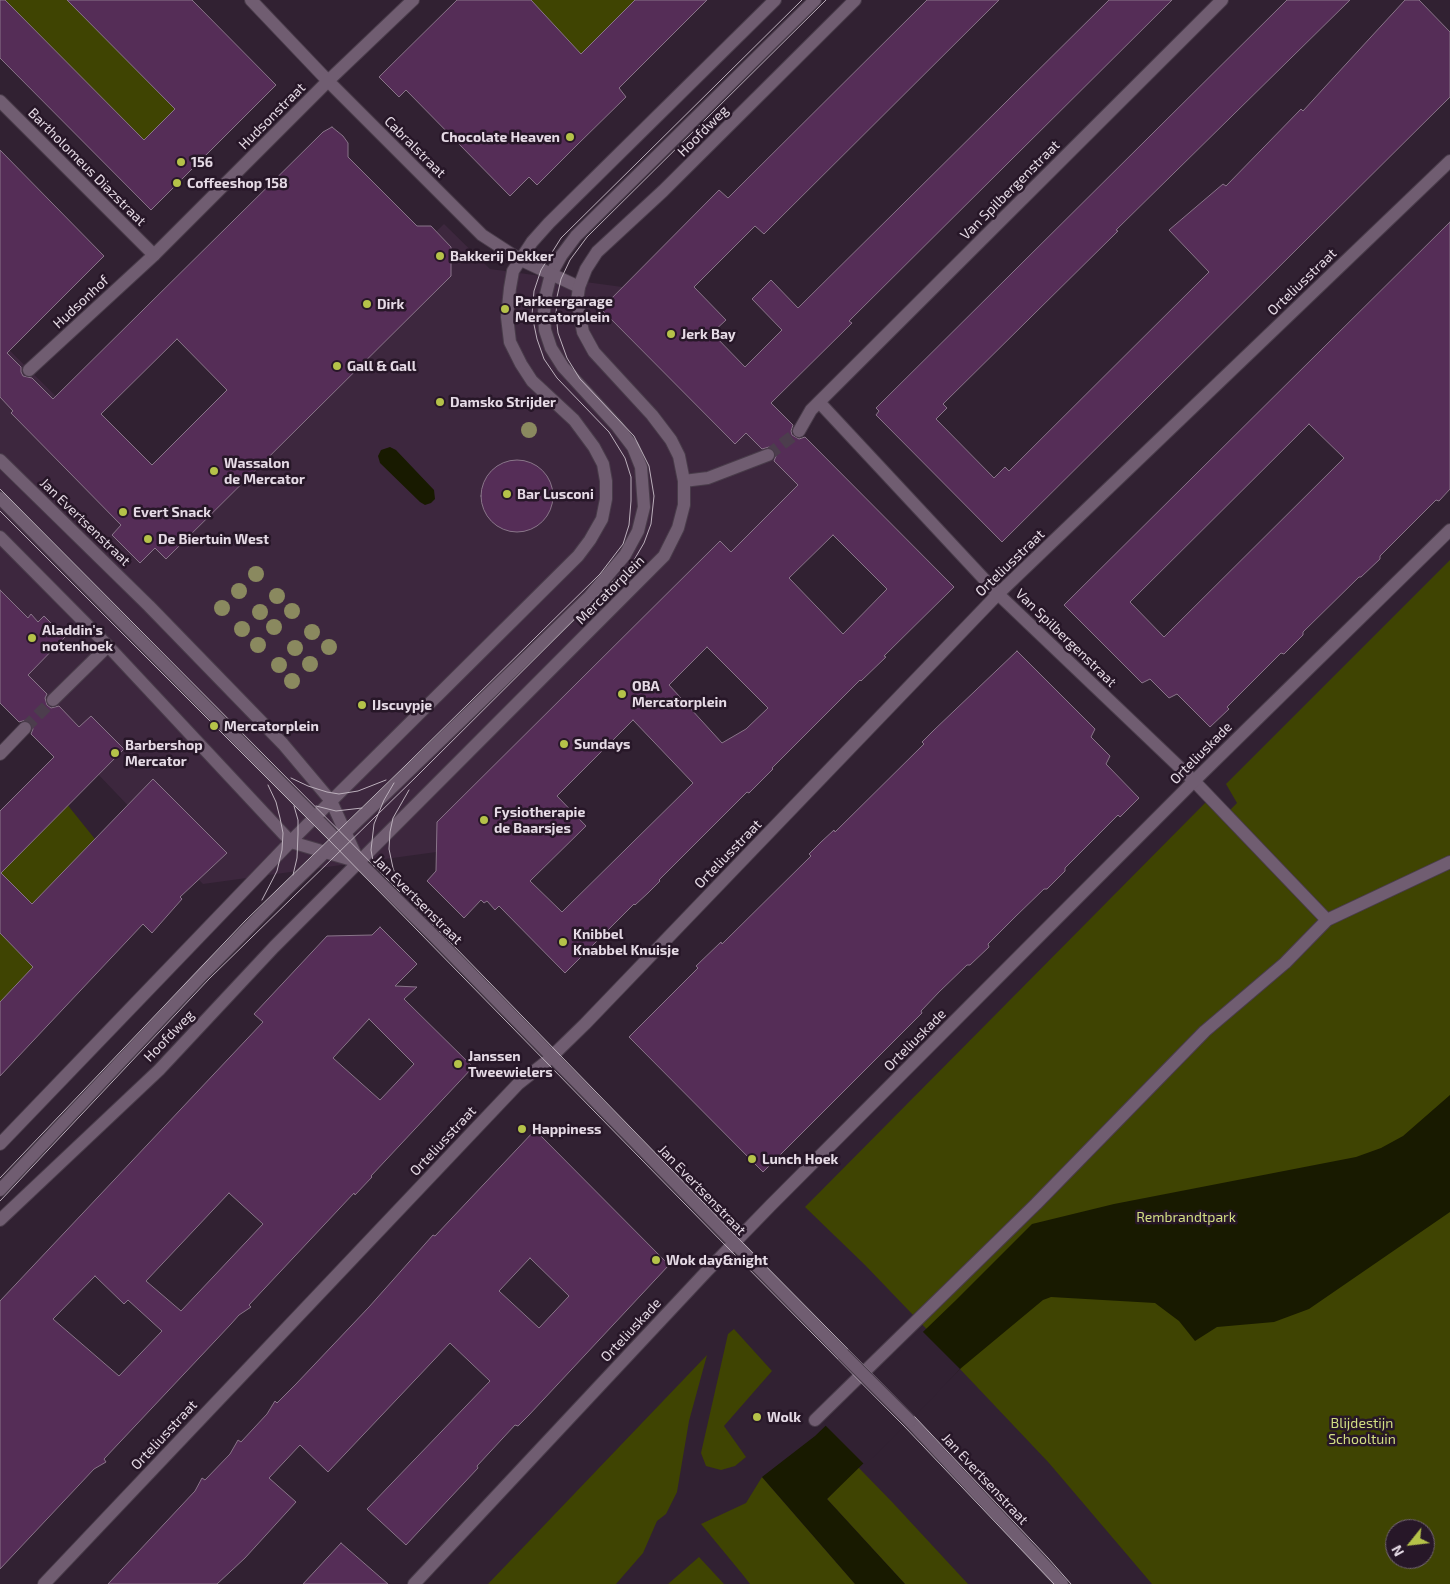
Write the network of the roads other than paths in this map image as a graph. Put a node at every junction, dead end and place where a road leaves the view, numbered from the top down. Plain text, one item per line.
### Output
1 (251, 0) edge
2 (413, 0) edge
3 (775, 0) edge
4 (815, 0) edge
5 (855, 0) edge
6 (1222, 0) edge
7 (328, 81) junction
8 (0, 101) edge
9 (1450, 161) edge
10 (154, 255) junction
11 (519, 259) junction
12 (551, 274) junction
13 (580, 287) junction
14 (29, 370) dead end
15 (820, 402) junction
16 (799, 431) tunnel mouth
17 (768, 455) tunnel mouth
18 (0, 460) edge
19 (684, 481) junction
20 (0, 498) edge
21 (1450, 530) edge
22 (0, 537) edge
23 (998, 594) junction
24 (108, 646) junction
25 (53, 700) tunnel mouth
26 (25, 728) tunnel mouth
27 (0, 754) edge
28 (1194, 782) junction
29 (331, 801) junction
30 (314, 818) junction
31 (342, 837) junction
32 (291, 842) junction
33 (326, 853) junction
34 (1450, 862) edge
35 (357, 865) junction
36 (1326, 920) junction
37 (551, 1057) junction
38 (0, 1144) edge
39 (0, 1190) edge
40 (0, 1220) edge
41 (734, 1244) junction
42 (815, 1420) dead end
43 (44, 1584) edge
44 (414, 1584) edge
45 (1062, 1584) edge

1 - 7 street, Cabralstraat
2 - 7 street, Hudsonstraat
3 - 11 street
4 - 12 street, Hoofdweg
5 - 13 street, Hoofdweg
6 - 15 street, Van Spilbergenstraat
7 - 10 street, Hudsonstraat
7 - 11 street, Cabralstraat
8 - 10 street, Bartholomeus Diazstraat
9 - 23 street, Orteliusstraat
10 - 14 street, Hudsonhof
11 - 12 street, Cabralstraat
11 - 29 street
12 - 13 street, Cabralstraat
12 - 31 street, Mercatorplein
13 - 19 street, Mercatorplein
15 - 16 street, Van Spilbergenstraat
15 - 23 street, Van Spilbergenstraat
17 - 19 street
18 - 29 street, Jan Evertsenstraat
19 - 35 street, Mercatorplein
20 - 30 street
21 - 28 street, Orteliuskade
22 - 24 street
23 - 28 street, Van Spilbergenstraat
23 - 37 street, Orteliusstraat
24 - 25 street
24 - 32 street
26 - 27 street
28 - 36 street, Van Spilbergenstraat
28 - 41 street, Orteliuskade
29 - 30 street
29 - 31 street
30 - 31 street
30 - 32 street
31 - 33 street, Hoofdweg
31 - 35 street
32 - 33 street
32 - 38 street
33 - 35 street
33 - 39 street, Hoofdweg
34 - 36 street
35 - 37 street, Jan Evertsenstraat
35 - 40 street, Hoofdweg
36 - 42 street
37 - 41 street, Jan Evertsenstraat
37 - 43 street, Orteliusstraat
41 - 44 street, Orteliuskade
41 - 45 street, Jan Evertsenstraat, bridge

